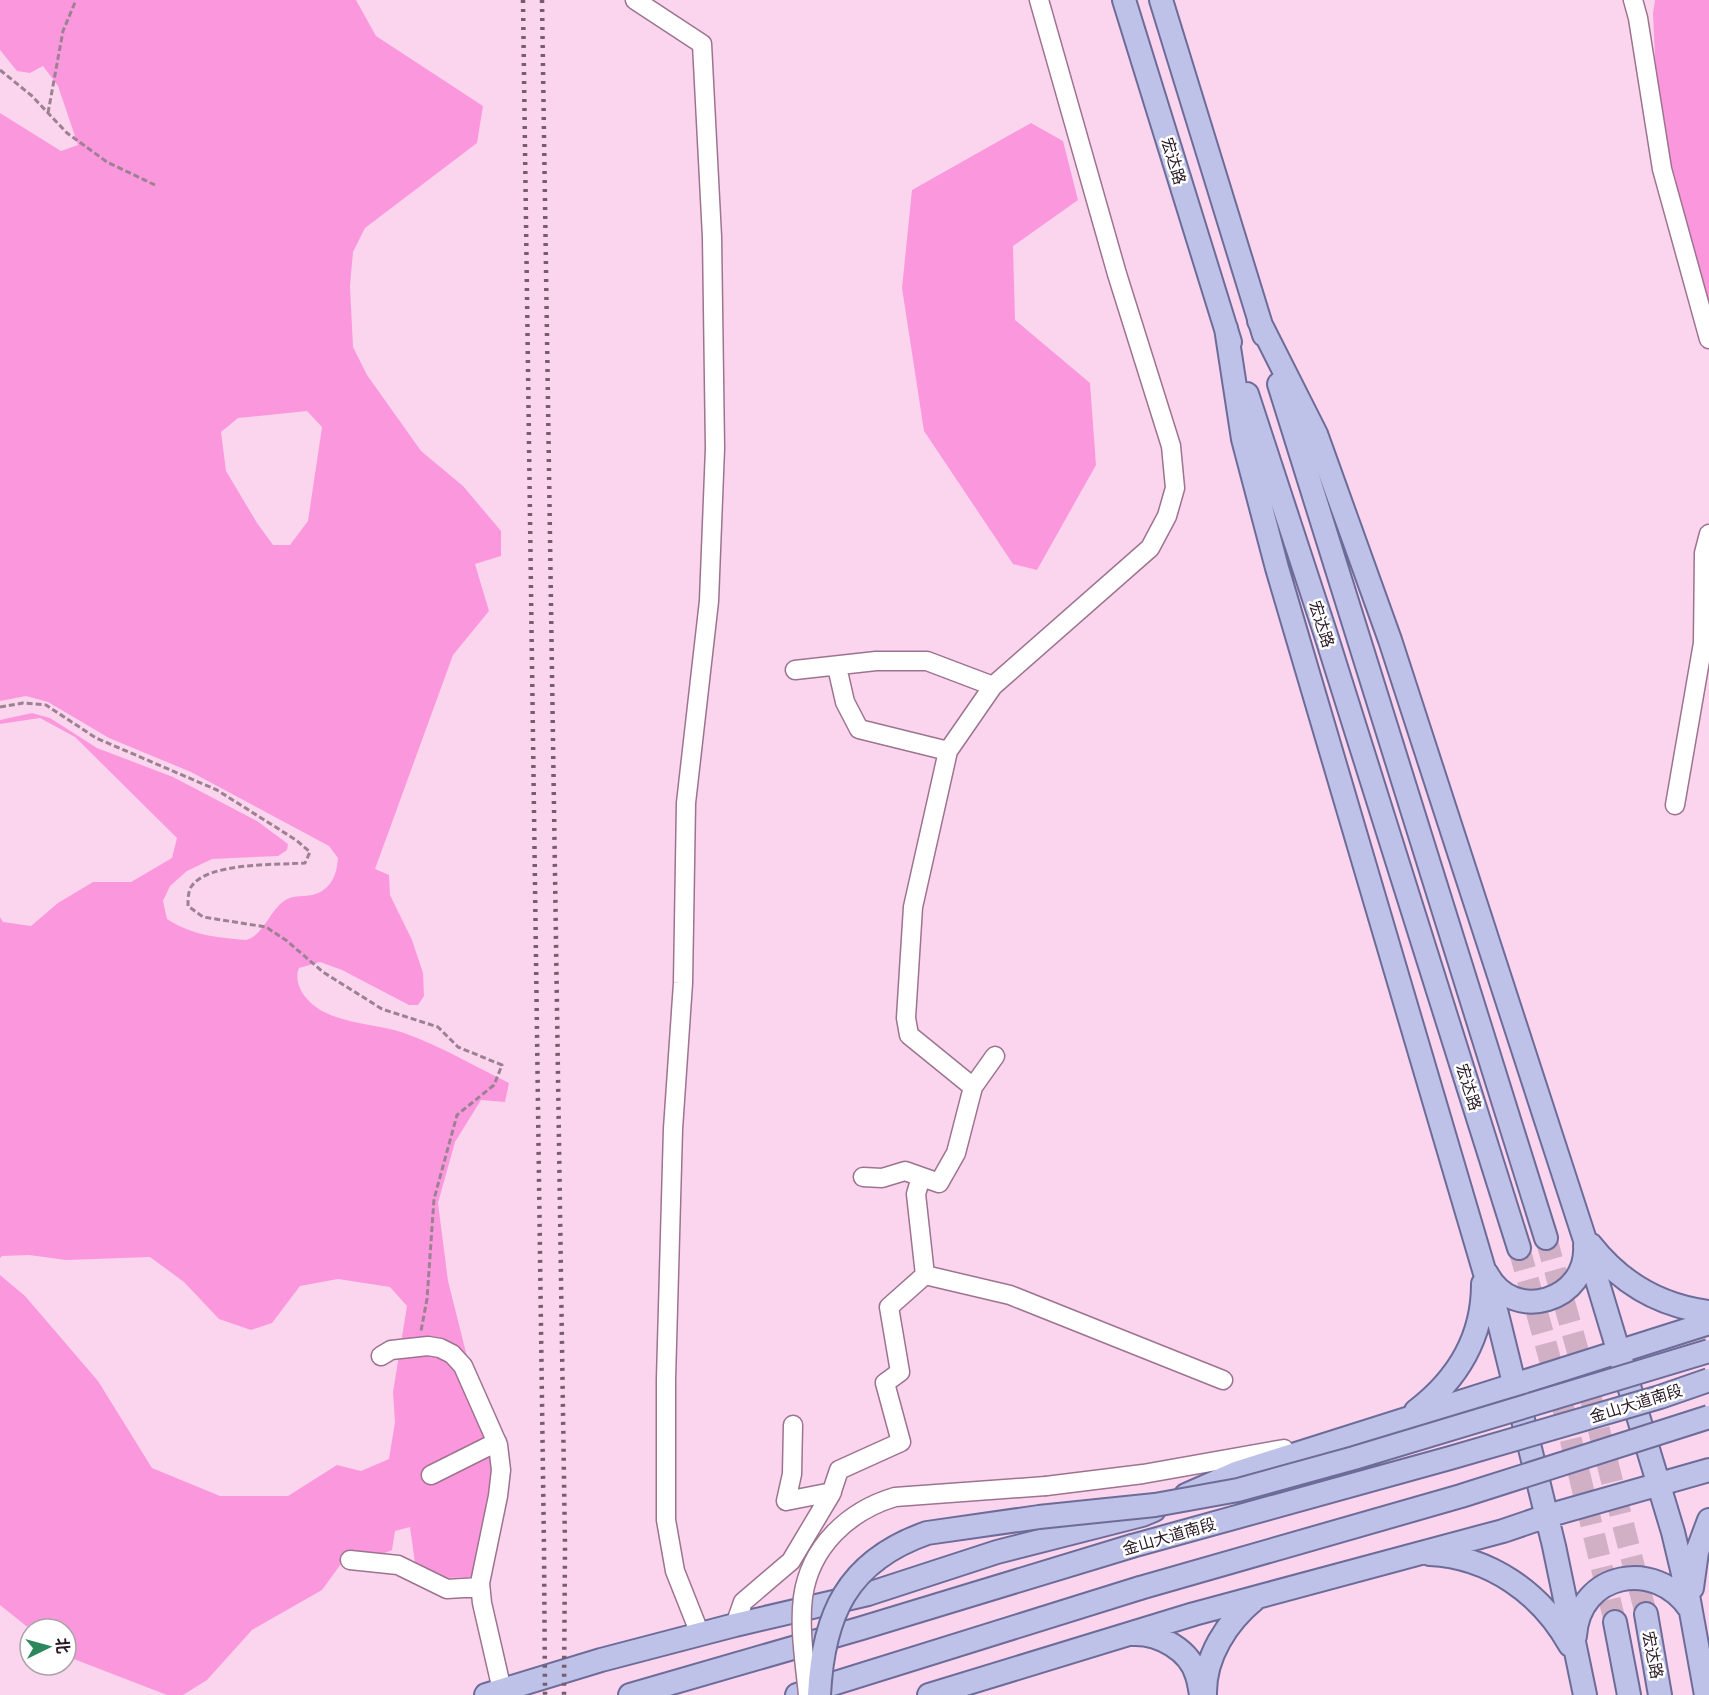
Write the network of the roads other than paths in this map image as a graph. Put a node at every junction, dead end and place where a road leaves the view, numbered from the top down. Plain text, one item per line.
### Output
1 (635, 0) edge
2 (1039, 0) edge
3 (1124, 0) edge
4 (1161, 0) edge
5 (1634, 0) edge
6 (1259, 321) junction
7 (1226, 328) junction
8 (1709, 339) edge
9 (1709, 534) edge
10 (837, 667) junction
11 (795, 670) dead end
12 (993, 686) junction
13 (948, 751) junction
14 (1675, 805) dead end
15 (995, 1056) dead end
16 (973, 1087) junction
17 (863, 1177) dead end
18 (921, 1177) junction
19 (1584, 1237) junction
20 (1546, 1238) tunnel mouth
21 (1519, 1248) tunnel mouth
22 (1483, 1264) junction
23 (925, 1275) junction
24 (1709, 1312) edge
25 (1709, 1323) edge
26 (1620, 1351) junction
27 (1709, 1351) edge
28 (381, 1356) dead end
29 (1223, 1380) dead end
30 (1709, 1380) edge
31 (1515, 1384) junction
32 (1709, 1417) edge
33 (1400, 1420) junction
34 (793, 1425) dead end
35 (1347, 1436) junction
36 (497, 1442) junction
37 (1709, 1470) edge
38 (431, 1476) dead end
39 (1660, 1485) junction
40 (832, 1492) junction
41 (1547, 1515) junction
42 (1709, 1520) edge
43 (1420, 1553) junction
44 (350, 1560) dead end
45 (480, 1587) junction
46 (1257, 1597) junction
47 (1646, 1614) tunnel mouth
48 (1693, 1621) junction
49 (1615, 1622) tunnel mouth
50 (735, 1625) junction
51 (700, 1634) junction
52 (1126, 1634) junction
53 (1574, 1643) junction
54 (1579, 1666) junction
55 (494, 1693) edge
56 (630, 1695) edge
57 (797, 1695) edge
58 (808, 1695) edge
59 (819, 1695) edge
60 (930, 1695) edge
61 (1203, 1695) edge
62 (1585, 1695) edge
63 (1629, 1695) edge
64 (1660, 1695) edge
65 (1706, 1695) edge

1 - 51 street
2 - 12 street
3 - 7 main road, 宏达路
4 - 6 main road, 宏达路
5 - 8 street
6 - 19 main road
6 - 20 main road, 宏达路
7 - 21 main road, 宏达路
7 - 22 main road
9 - 14 street
10 - 11 street
10 - 12 street
10 - 13 street
12 - 13 street
13 - 16 street
15 - 16 street
16 - 18 street
17 - 18 street
18 - 23 street
19 - 22 main road
19 - 24 main road
19 - 26 main road
22 - 31 main road
22 - 33 main road
23 - 29 street
23 - 40 street
25 - 26 main road
26 - 31 main road
26 - 39 main road
27 - 59 main road, bridge
28 - 36 street
30 - 56 main road, 金山大道南段, bridge
31 - 33 main road
31 - 41 main road
32 - 57 main road, bridge
33 - 35 main road
34 - 40 street
35 - 50 main road
35 - 58 street, bridge
36 - 38 street
36 - 45 street
37 - 39 main road
39 - 41 main road
39 - 48 main road
40 - 50 street
41 - 43 main road
41 - 53 main road
42 - 48 main road
43 - 46 main road
43 - 54 main road
44 - 45 street
45 - 55 street
46 - 52 main road
46 - 61 main road
47 - 64 main road, 宏达路
48 - 53 main road
48 - 65 main road
49 - 63 main road, 宏达路
50 - 51 main road
51 - 55 main road
52 - 60 main road
52 - 61 main road
53 - 54 main road
54 - 62 main road

